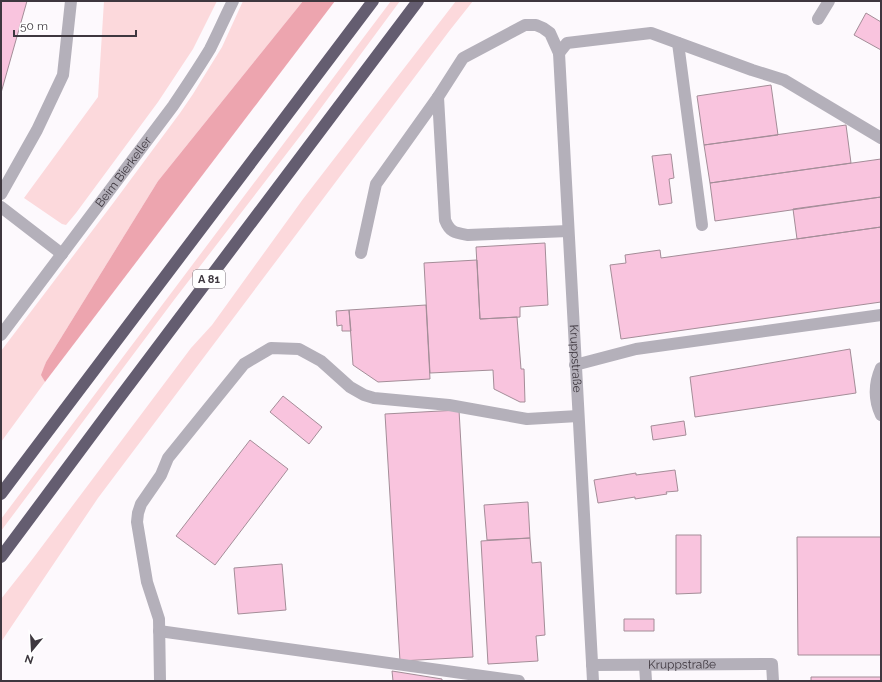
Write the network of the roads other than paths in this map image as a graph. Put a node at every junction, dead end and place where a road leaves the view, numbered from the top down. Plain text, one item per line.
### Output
1 (71, 1) edge
2 (233, 1) edge
3 (373, 1) edge
4 (418, 1) edge
5 (829, 1) edge
6 (818, 19) dead end
7 (678, 43) junction
8 (558, 53) junction
9 (438, 97) junction
10 (881, 138) edge
11 (1, 194) edge
12 (1, 206) edge
13 (702, 225) dead end
14 (568, 231) junction
15 (361, 253) dead end
16 (62, 254) junction
17 (881, 315) edge
18 (1, 335) edge
19 (576, 365) junction
20 (881, 368) edge
21 (578, 416) junction
22 (881, 416) edge
23 (1, 494) edge
24 (1, 557) edge
25 (159, 632) junction
26 (592, 665) junction
27 (645, 665) junction
28 (160, 681) edge
29 (519, 681) edge
30 (593, 681) edge
31 (646, 681) edge
32 (773, 681) edge

1 - 11 street
2 - 16 street, Beim Bierkeller
3 - 23 highway
4 - 24 highway, A 81
5 - 6 street
7 - 8 street
7 - 10 street
7 - 13 street
8 - 9 street, Kruppstraße
8 - 14 street, Kruppstraße
9 - 14 street
9 - 15 street, Kruppstraße
12 - 16 street
14 - 19 street, Kruppstraße
16 - 18 street, Beim Bierkeller
17 - 19 street
19 - 21 street, Kruppstraße
20 - 22 street
21 - 25 street
21 - 26 street, Kruppstraße
25 - 28 street
25 - 29 street
26 - 27 street, Kruppstraße
26 - 30 street, Kruppstraße
27 - 31 street
27 - 32 street, Kruppstraße

